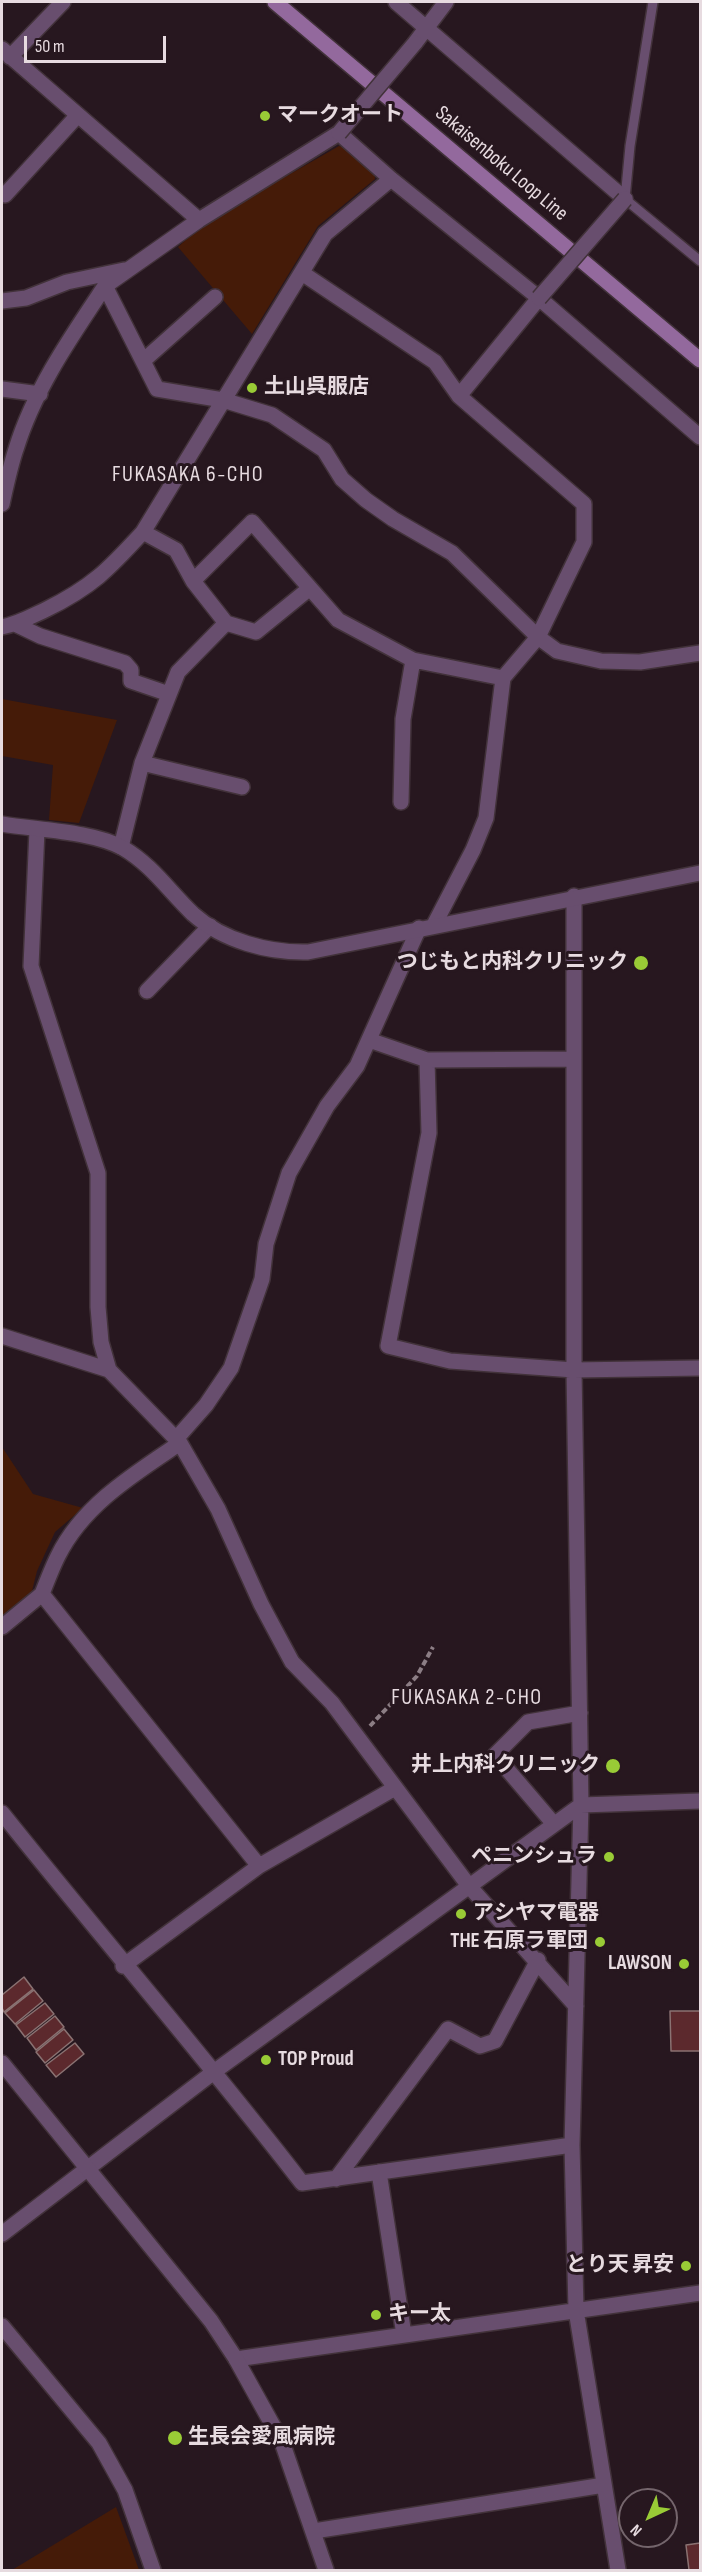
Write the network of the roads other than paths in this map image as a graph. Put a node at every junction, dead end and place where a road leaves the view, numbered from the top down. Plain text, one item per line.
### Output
1 (63, 2) edge
2 (275, 2) edge
3 (396, 2) edge
4 (446, 2) edge
5 (653, 2) edge
6 (426, 27) junction
7 (6, 53) edge
8 (78, 116) junction
9 (339, 133) junction
10 (391, 179) junction
11 (5, 195) dead end
12 (625, 199) junction
13 (199, 220) junction
14 (700, 261) edge
15 (130, 268) junction
16 (302, 273) junction
17 (105, 286) junction
18 (215, 297) dead end
19 (539, 298) junction
20 (2, 301) edge
21 (700, 360) edge
22 (143, 361) junction
23 (2, 389) edge
24 (40, 394) junction
25 (459, 396) junction
26 (223, 400) junction
27 (700, 437) edge
28 (2, 504) edge
29 (143, 532) junction
30 (193, 581) junction
31 (310, 588) junction
32 (226, 623) junction
33 (8, 626) edge
34 (538, 637) junction
35 (700, 653) edge
36 (413, 660) junction
37 (503, 678) junction
38 (169, 694) junction
39 (142, 763) junction
40 (242, 787) dead end
41 (401, 802) dead end
42 (2, 824) edge
43 (37, 830) junction
44 (121, 847) junction
45 (700, 873) edge
46 (574, 896) junction
47 (210, 926) junction
48 (426, 927) junction
49 (147, 991) dead end
50 (369, 1040) junction
51 (574, 1059) junction
52 (427, 1060) junction
53 (2, 1336) edge
54 (700, 1368) edge
55 (110, 1370) junction
56 (574, 1370) junction
57 (178, 1441) junction
58 (42, 1594) junction
59 (2, 1627) edge
60 (580, 1713) junction
61 (395, 1788) junction
62 (700, 1801) edge
63 (581, 1805) junction
64 (2, 1813) edge
65 (553, 1823) junction
66 (259, 1866) junction
67 (469, 1886) junction
68 (538, 1960) junction
69 (123, 1966) junction
70 (576, 2006) junction
71 (2, 2062) edge
72 (215, 2071) junction
73 (572, 2145) junction
74 (88, 2169) junction
75 (379, 2172) junction
76 (336, 2179) junction
77 (2, 2234) edge
78 (700, 2293) edge
79 (576, 2310) junction
80 (2, 2326) edge
81 (404, 2335) junction
82 (236, 2359) junction
83 (604, 2485) junction
84 (314, 2531) junction
85 (153, 2571) edge
86 (326, 2571) edge
87 (618, 2571) edge

1 - 7 street
2 - 21 main road, Sakaisenboku Loop Line
3 - 6 street
4 - 6 street
5 - 12 lane
6 - 9 street, bridge
6 - 12 street
7 - 8 street
8 - 11 street
8 - 13 street
9 - 10 street
9 - 13 street
10 - 16 street
10 - 19 street
12 - 14 lane
12 - 19 street, bridge
13 - 15 street
15 - 17 street
15 - 20 street
16 - 25 street
16 - 26 street
17 - 22 street
17 - 24 street
18 - 22 street
19 - 25 street
19 - 27 street
22 - 26 street
23 - 24 street
24 - 28 street
25 - 34 street
26 - 29 street
26 - 34 street
29 - 30 street
29 - 33 street
30 - 31 street
30 - 32 street
31 - 32 street
31 - 36 street
32 - 38 street
33 - 38 street
34 - 35 street
34 - 37 street
36 - 37 street
36 - 41 street
37 - 48 street
38 - 39 street
39 - 40 street
39 - 44 street
42 - 43 street
43 - 44 street
43 - 55 street
44 - 47 street
45 - 46 street
46 - 48 street
46 - 51 street
47 - 48 street
47 - 49 street
48 - 50 street
50 - 52 street
50 - 57 street
51 - 52 street
51 - 56 street
52 - 56 street
53 - 55 street
54 - 56 street
55 - 57 street
56 - 60 street
57 - 58 street
57 - 61 street
58 - 59 street
58 - 66 street
60 - 63 street
60 - 65 street
61 - 66 street
61 - 67 street
62 - 63 street
63 - 65 street
63 - 70 street
64 - 69 street
65 - 67 street
66 - 69 street
67 - 68 street
67 - 72 street
68 - 70 street
68 - 76 street
69 - 72 street
70 - 73 street
71 - 74 street
72 - 74 street
72 - 76 street
73 - 75 street
73 - 79 street
74 - 77 street
74 - 82 street
75 - 76 street
75 - 81 street
78 - 79 street
79 - 81 street
79 - 83 street
80 - 85 street
81 - 82 street
82 - 84 street
83 - 84 street
83 - 87 street
84 - 86 street

